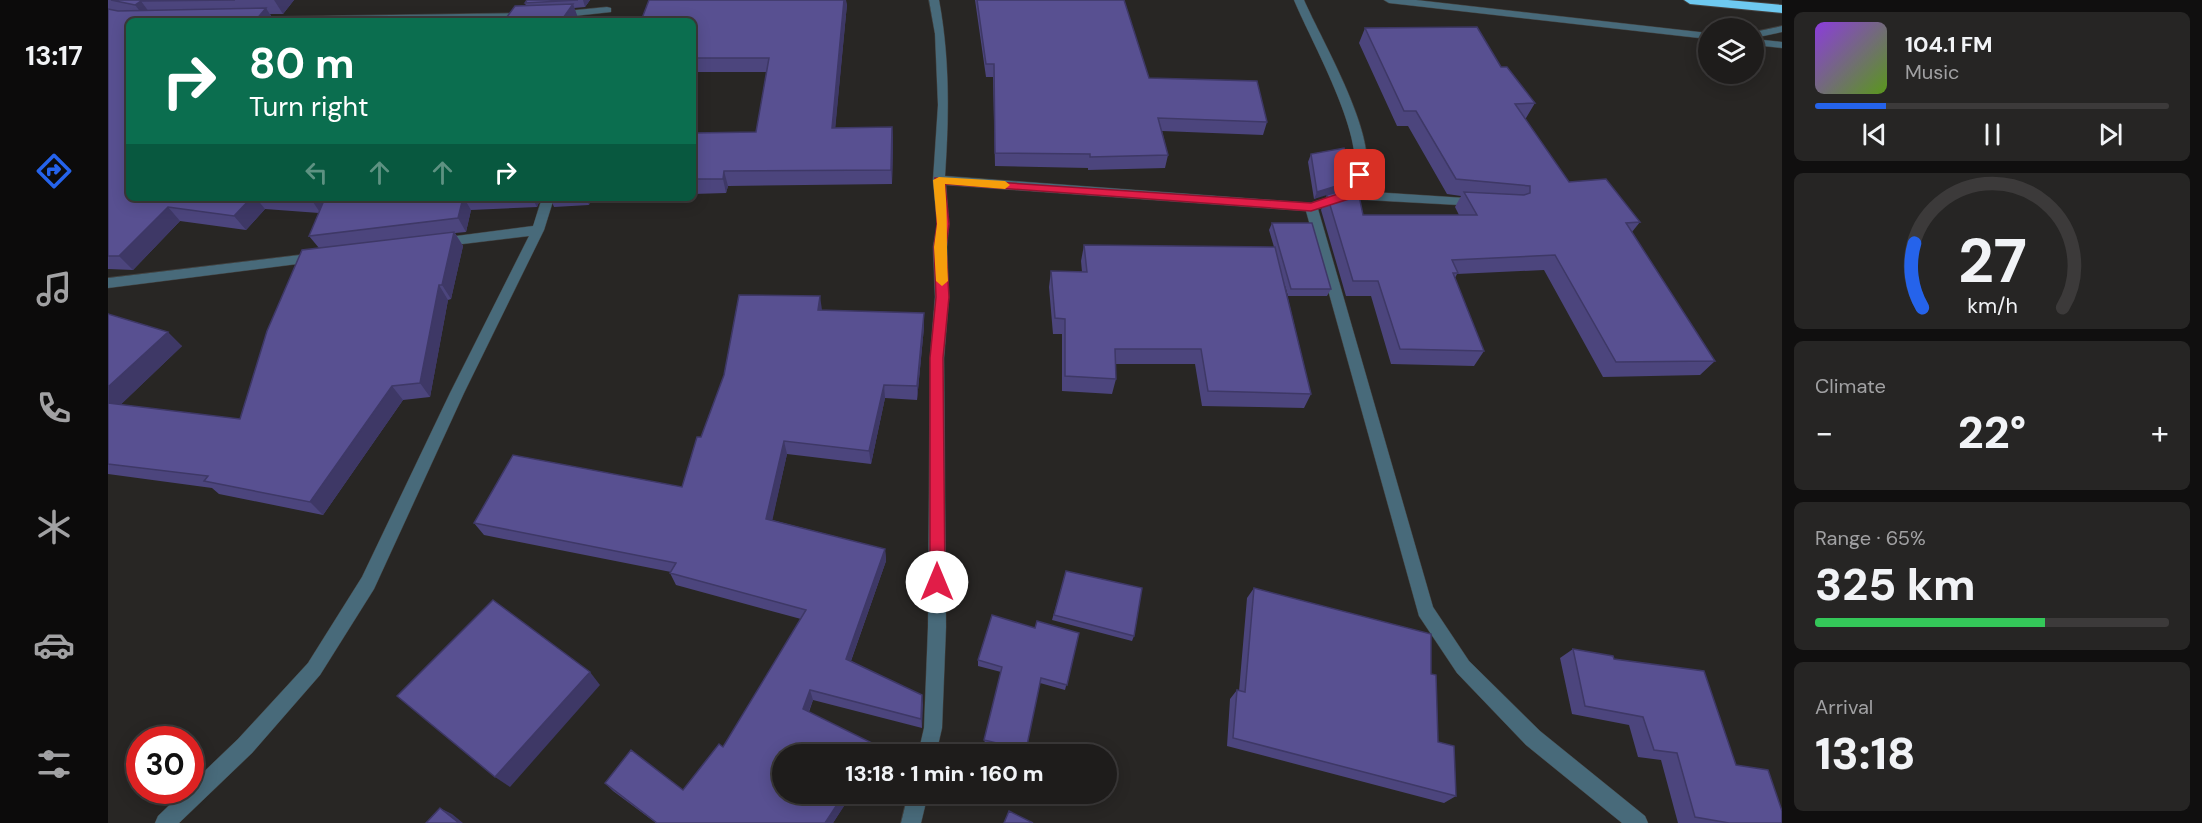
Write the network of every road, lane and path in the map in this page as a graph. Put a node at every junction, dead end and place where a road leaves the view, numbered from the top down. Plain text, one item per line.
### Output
1 (934, 0) edge
2 (1299, 0) edge
3 (1389, 0) edge
4 (1690, 0) edge
5 (1782, 9) edge
6 (607, 10) edge
7 (537, 15) edge
8 (549, 15) edge
9 (362, 18) edge
10 (1782, 29) edge
11 (1764, 33) edge
12 (1698, 35) edge
13 (1764, 43) edge
14 (1782, 45) edge
15 (939, 180) junction
16 (1348, 195) junction
17 (547, 201) edge
18 (1490, 202) edge
19 (1311, 207) junction
20 (538, 230) junction
21 (419, 245) edge
22 (325, 257) edge
23 (108, 283) edge
24 (929, 744) edge
25 (916, 804) edge
26 (165, 823) edge
27 (911, 823) edge
28 (1638, 823) edge

1 - 15 street
2 - 16 street
3 - 12 street
4 - 5 highway
6 - 8 street
7 - 9 street
10 - 11 street
13 - 14 street
15 - 19 street
15 - 24 street
16 - 18 street
16 - 19 street
17 - 20 street
19 - 28 street
20 - 21 street
20 - 26 street
22 - 23 street
25 - 27 street

